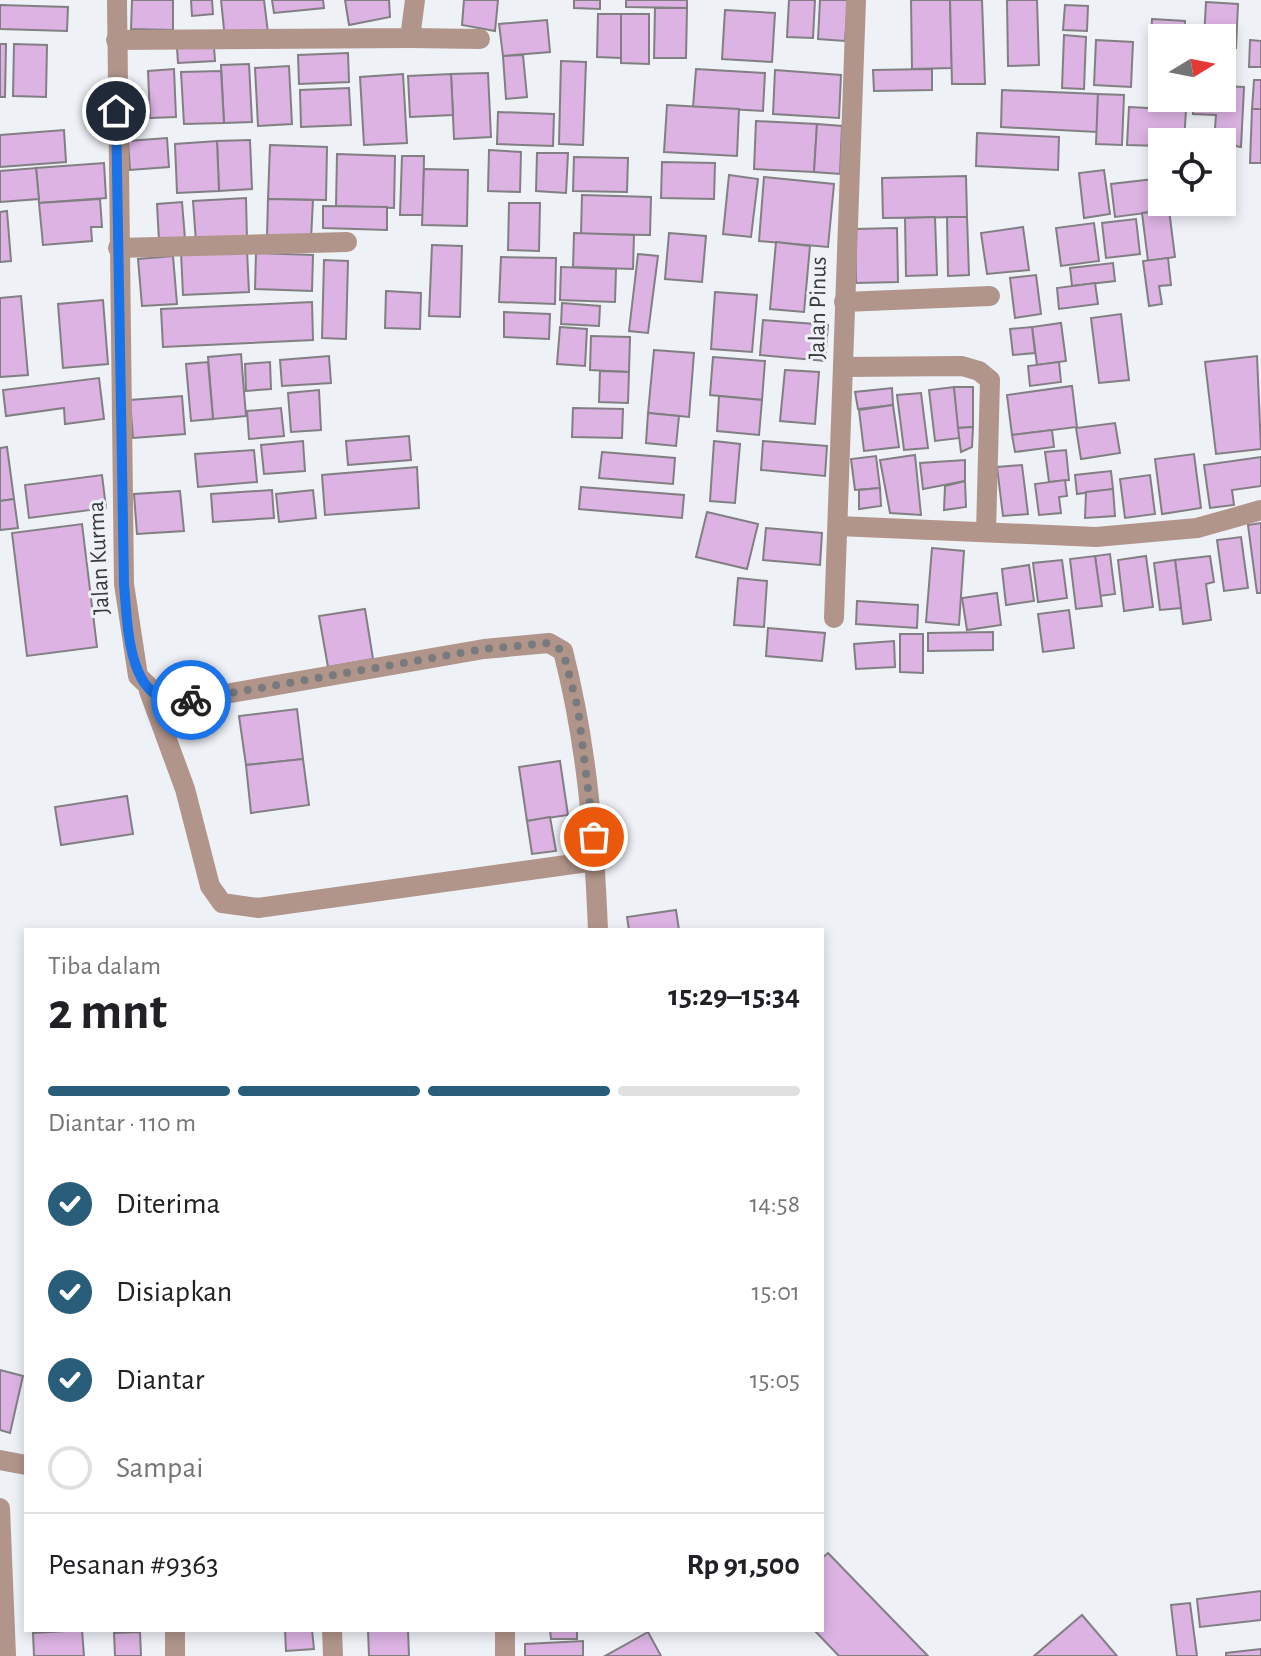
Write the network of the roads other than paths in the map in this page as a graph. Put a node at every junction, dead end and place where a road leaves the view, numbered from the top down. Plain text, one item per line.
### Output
1 (117, 0) edge
2 (415, 0) edge
3 (856, 0) edge
4 (410, 38) junction
5 (480, 39) dead end
6 (116, 40) junction
7 (347, 242) dead end
8 (118, 248) junction
9 (990, 296) dead end
10 (844, 302) junction
11 (843, 367) junction
12 (1261, 510) edge
13 (838, 526) junction
14 (986, 532) junction
15 (834, 618) dead end
16 (149, 691) junction
17 (595, 861) junction
18 (598, 928) edge
19 (0, 1460) edge
20 (24, 1465) edge
21 (0, 1508) edge
22 (175, 1632) edge
23 (332, 1632) edge
24 (505, 1632) edge
25 (6, 1656) edge
26 (175, 1656) edge
27 (333, 1656) edge
28 (505, 1656) edge

1 - 6 street, Jalan Kurma
2 - 4 street
3 - 10 street, Jalan Pinus
4 - 5 street
4 - 6 street
6 - 8 street, Jalan Kurma
7 - 8 street
8 - 16 street, Jalan Kurma
9 - 10 street
10 - 11 street, Jalan Pinus
11 - 13 street, Jalan Pinus
11 - 14 street
12 - 14 street
13 - 14 street
13 - 15 street, Jalan Pinus
16 - 17 street, Jalan Kurma
16 - 17 street
17 - 18 street
19 - 20 street
21 - 25 street
22 - 26 street
23 - 27 street
24 - 28 street

